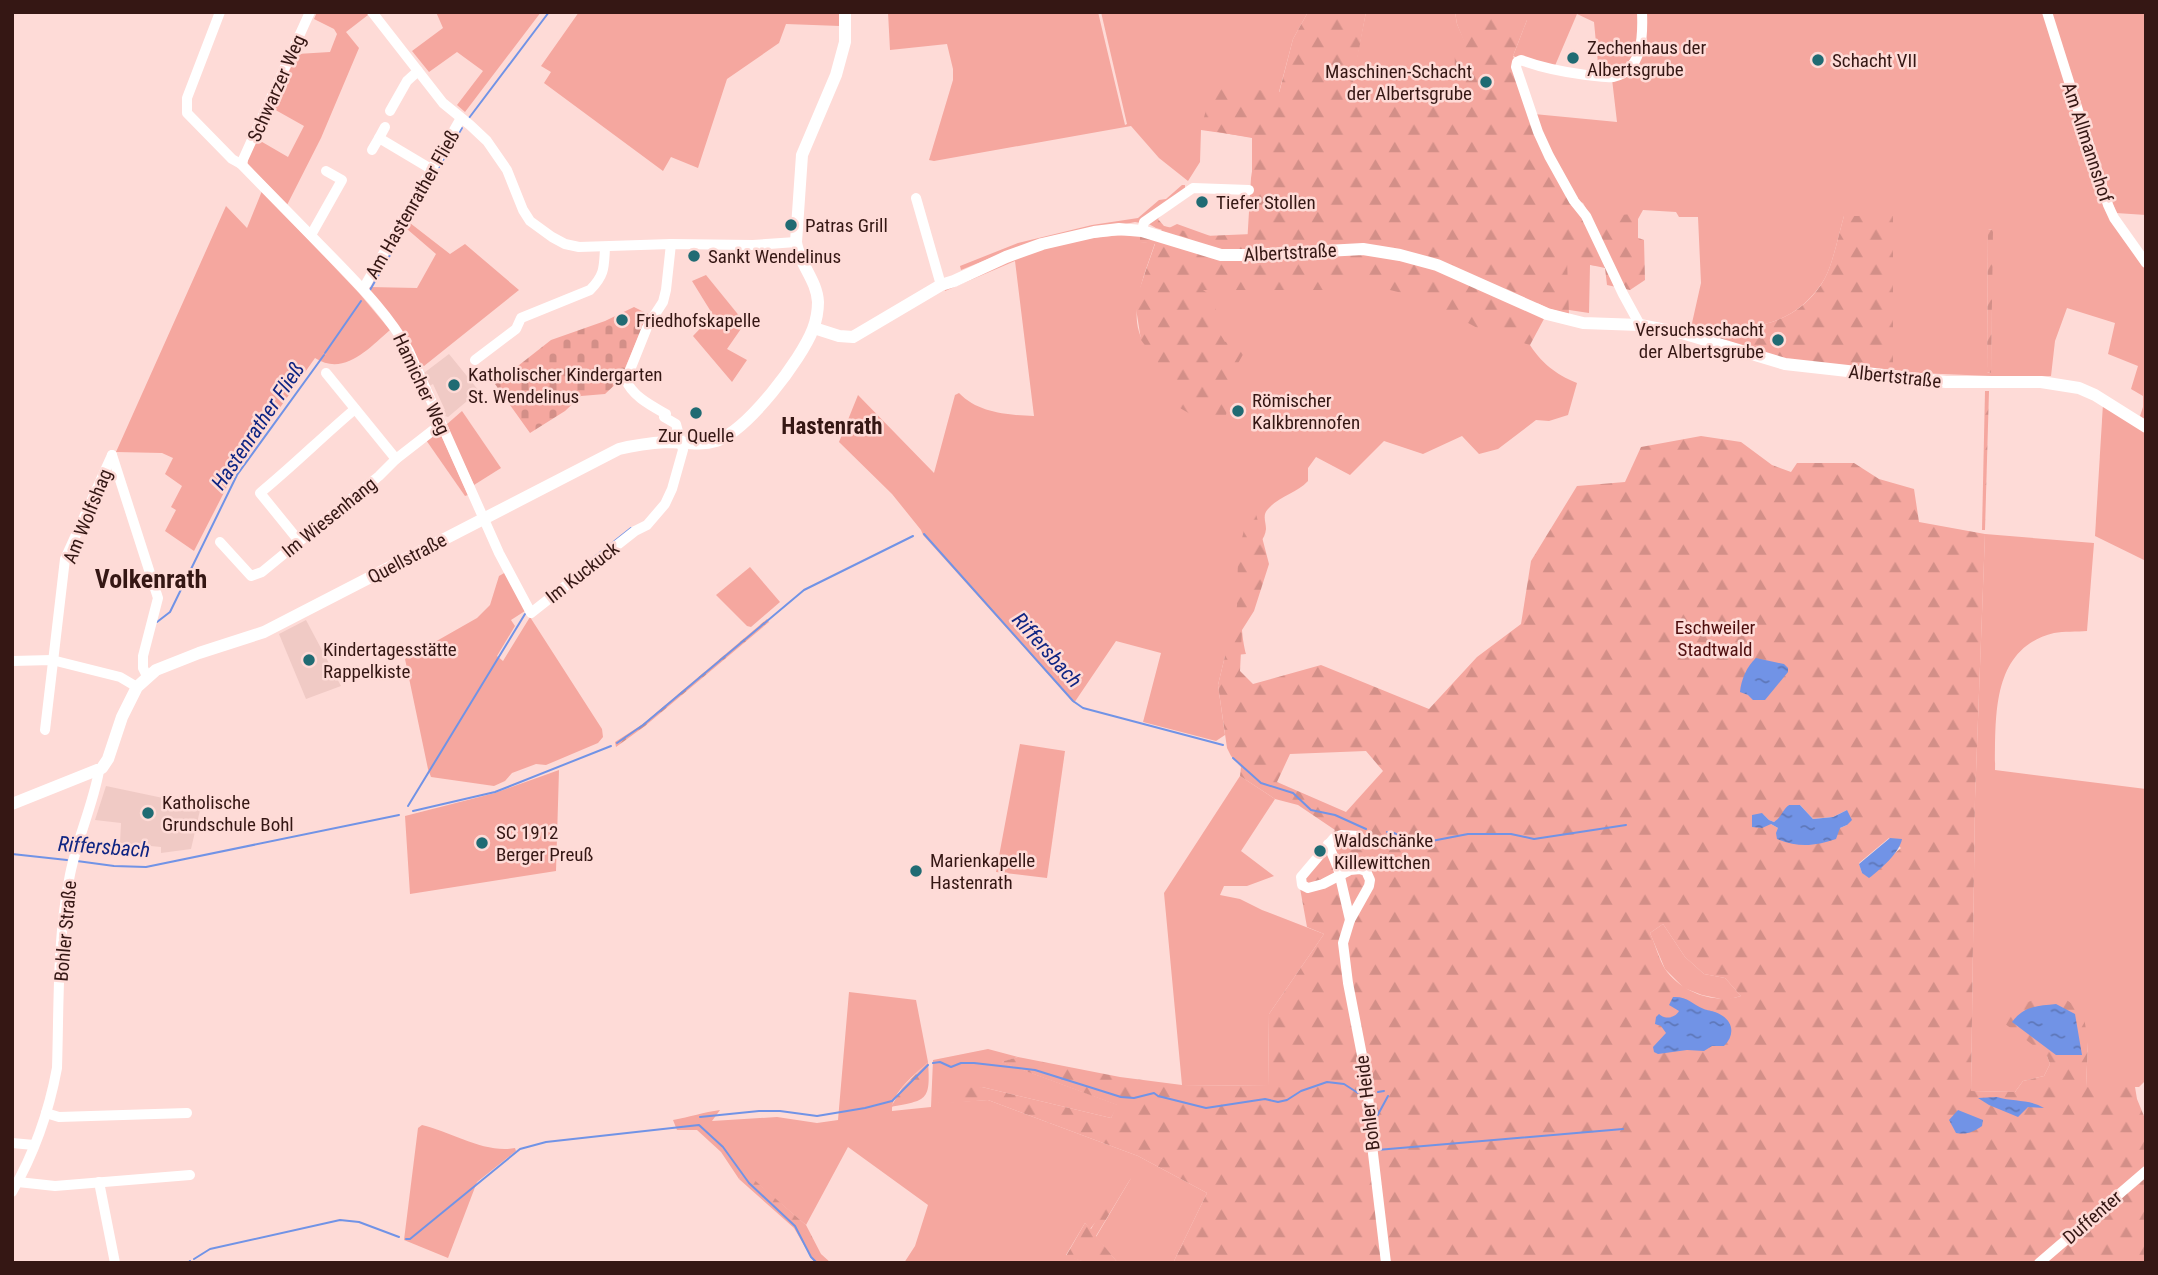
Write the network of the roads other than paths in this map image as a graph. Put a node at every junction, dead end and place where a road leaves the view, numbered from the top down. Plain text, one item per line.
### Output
1 (220, 12) edge
2 (310, 12) edge
3 (372, 12) edge
4 (845, 12) edge
5 (1642, 12) edge
6 (2047, 12) edge
7 (418, 71) junction
8 (390, 111) dead end
9 (461, 118) junction
10 (385, 127) dead end
11 (379, 138) junction
12 (372, 150) dead end
13 (241, 164) junction
14 (431, 169) junction
15 (326, 171) dead end
16 (1249, 190) dead end
17 (916, 198) dead end
18 (1142, 231) junction
19 (311, 235) junction
20 (796, 242) junction
21 (671, 244) junction
22 (605, 247) junction
23 (2146, 263) edge
24 (941, 285) junction
25 (363, 289) junction
26 (1640, 324) junction
27 (814, 328) junction
28 (475, 360) dead end
29 (326, 373) dead end
30 (355, 410) junction
31 (442, 424) junction
32 (2146, 427) edge
33 (682, 443) junction
34 (396, 459) junction
35 (483, 517) junction
36 (299, 541) junction
37 (220, 542) dead end
38 (52, 660) junction
39 (12, 661) edge
40 (147, 676) junction
41 (136, 687) junction
42 (45, 730) dead end
43 (99, 771) junction
44 (12, 804) edge
45 (1359, 836) dead end
46 (1328, 844) junction
47 (1340, 875) junction
48 (1350, 920) junction
49 (46, 1113) junction
50 (187, 1113) dead end
51 (12, 1143) edge
52 (34, 1144) junction
53 (2146, 1171) edge
54 (190, 1175) dead end
55 (99, 1182) junction
56 (15, 1187) edge
57 (115, 1263) edge
58 (1386, 1263) edge
59 (2039, 1263) edge

1 - 13 street, Hamicher Weg
2 - 13 street, Schwarzer Weg
3 - 7 street
4 - 20 main road
5 - 26 street
6 - 23 street, Am Allmannshof
7 - 8 street
7 - 9 street
9 - 14 street, Am Hastenrather Fließ
9 - 22 street
10 - 11 street
11 - 12 street
11 - 14 street
13 - 19 street, Hamicher Weg
14 - 25 street, Am Hastenrather Fließ
15 - 19 street
16 - 18 street
17 - 24 street
18 - 24 main road, Albertstraße
18 - 26 main road, Albertstraße
19 - 25 street, Hamicher Weg
20 - 21 street
20 - 27 main road
21 - 22 street
21 - 33 street
22 - 28 street
24 - 27 main road, Albertstraße
25 - 31 street, Hamicher Weg
26 - 32 main road, Albertstraße
27 - 33 main road, Quellstraße
29 - 30 street
30 - 34 street
30 - 36 street
31 - 34 street, Im Wiesenhang
31 - 35 street, Hamicher Weg
33 - 35 main road, Quellstraße
33 - 35 street, Im Kuckuck
34 - 36 street, Im Wiesenhang
35 - 40 main road, Quellstraße
36 - 37 street, Im Wiesenhang
38 - 39 street
38 - 40 street, Am Wolfshag
38 - 41 street
38 - 42 street, Am Wolfshag
40 - 41 main road, Quellstraße
41 - 43 main road, Bohler Straße
43 - 44 main road
43 - 49 street, Bohler Straße
45 - 46 street
46 - 47 street
46 - 47 street
47 - 48 street
47 - 48 street
48 - 58 street, Bohler Heide
49 - 50 street
49 - 52 street, Bohler Straße
51 - 52 street
52 - 56 street, Bohler Straße
53 - 59 street, Duffenter
54 - 55 street
55 - 56 street
55 - 57 street

